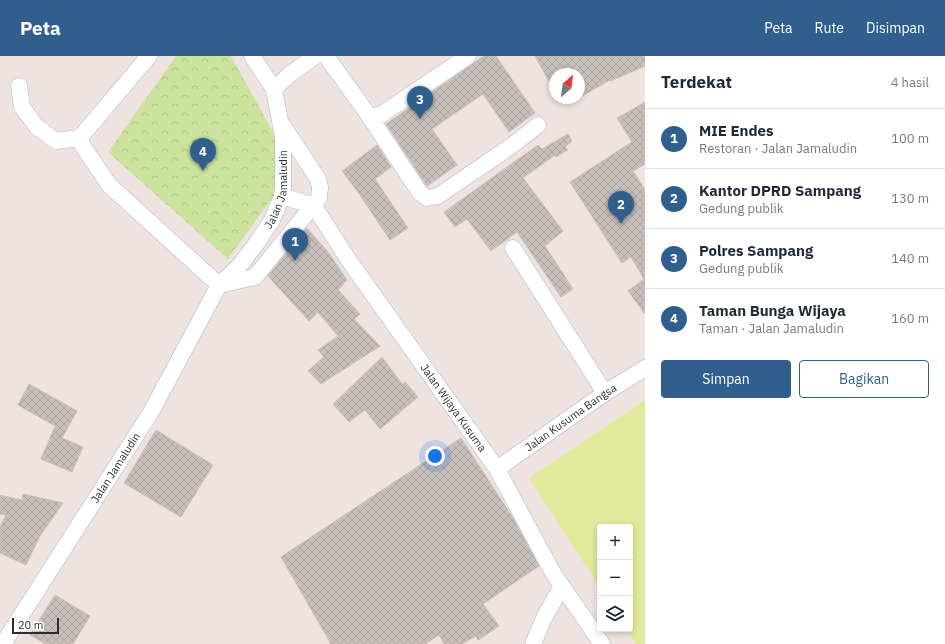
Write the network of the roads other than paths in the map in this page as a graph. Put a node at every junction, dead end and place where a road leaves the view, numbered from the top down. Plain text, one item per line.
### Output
1 (149, 56) edge
2 (252, 56) edge
3 (315, 56) edge
4 (326, 56) edge
5 (468, 56) edge
6 (19, 86) dead end
7 (274, 89) junction
8 (370, 117) junction
9 (281, 123) junction
10 (538, 125) dead end
11 (80, 138) junction
12 (282, 196) junction
13 (314, 206) junction
14 (513, 248) dead end
15 (219, 286) junction
16 (645, 368) edge
17 (605, 393) junction
18 (497, 469) junction
19 (562, 586) junction
20 (3, 644) edge
21 (533, 644) edge
22 (602, 644) edge

1 - 11 street
2 - 7 street
3 - 7 street
4 - 8 street
5 - 8 street
6 - 11 street
7 - 9 street, Jalan Jamaludin
8 - 10 street
9 - 12 street, Jalan Jamaludin
9 - 13 street, Jalan Jamaludin
11 - 15 street
12 - 13 street
12 - 15 street, Jalan Jamaludin
13 - 15 street, Jalan Jamaludin
13 - 18 street, Jalan Wijaya Kusuma
14 - 17 street
15 - 20 street, Jalan Jamaludin
16 - 17 street, Jalan Kusuma Bangsa
17 - 18 street, Jalan Kusuma Bangsa
18 - 19 street, Jalan Wijaya Kusuma
19 - 21 street
19 - 22 street, Jalan Wijaya Kusuma

